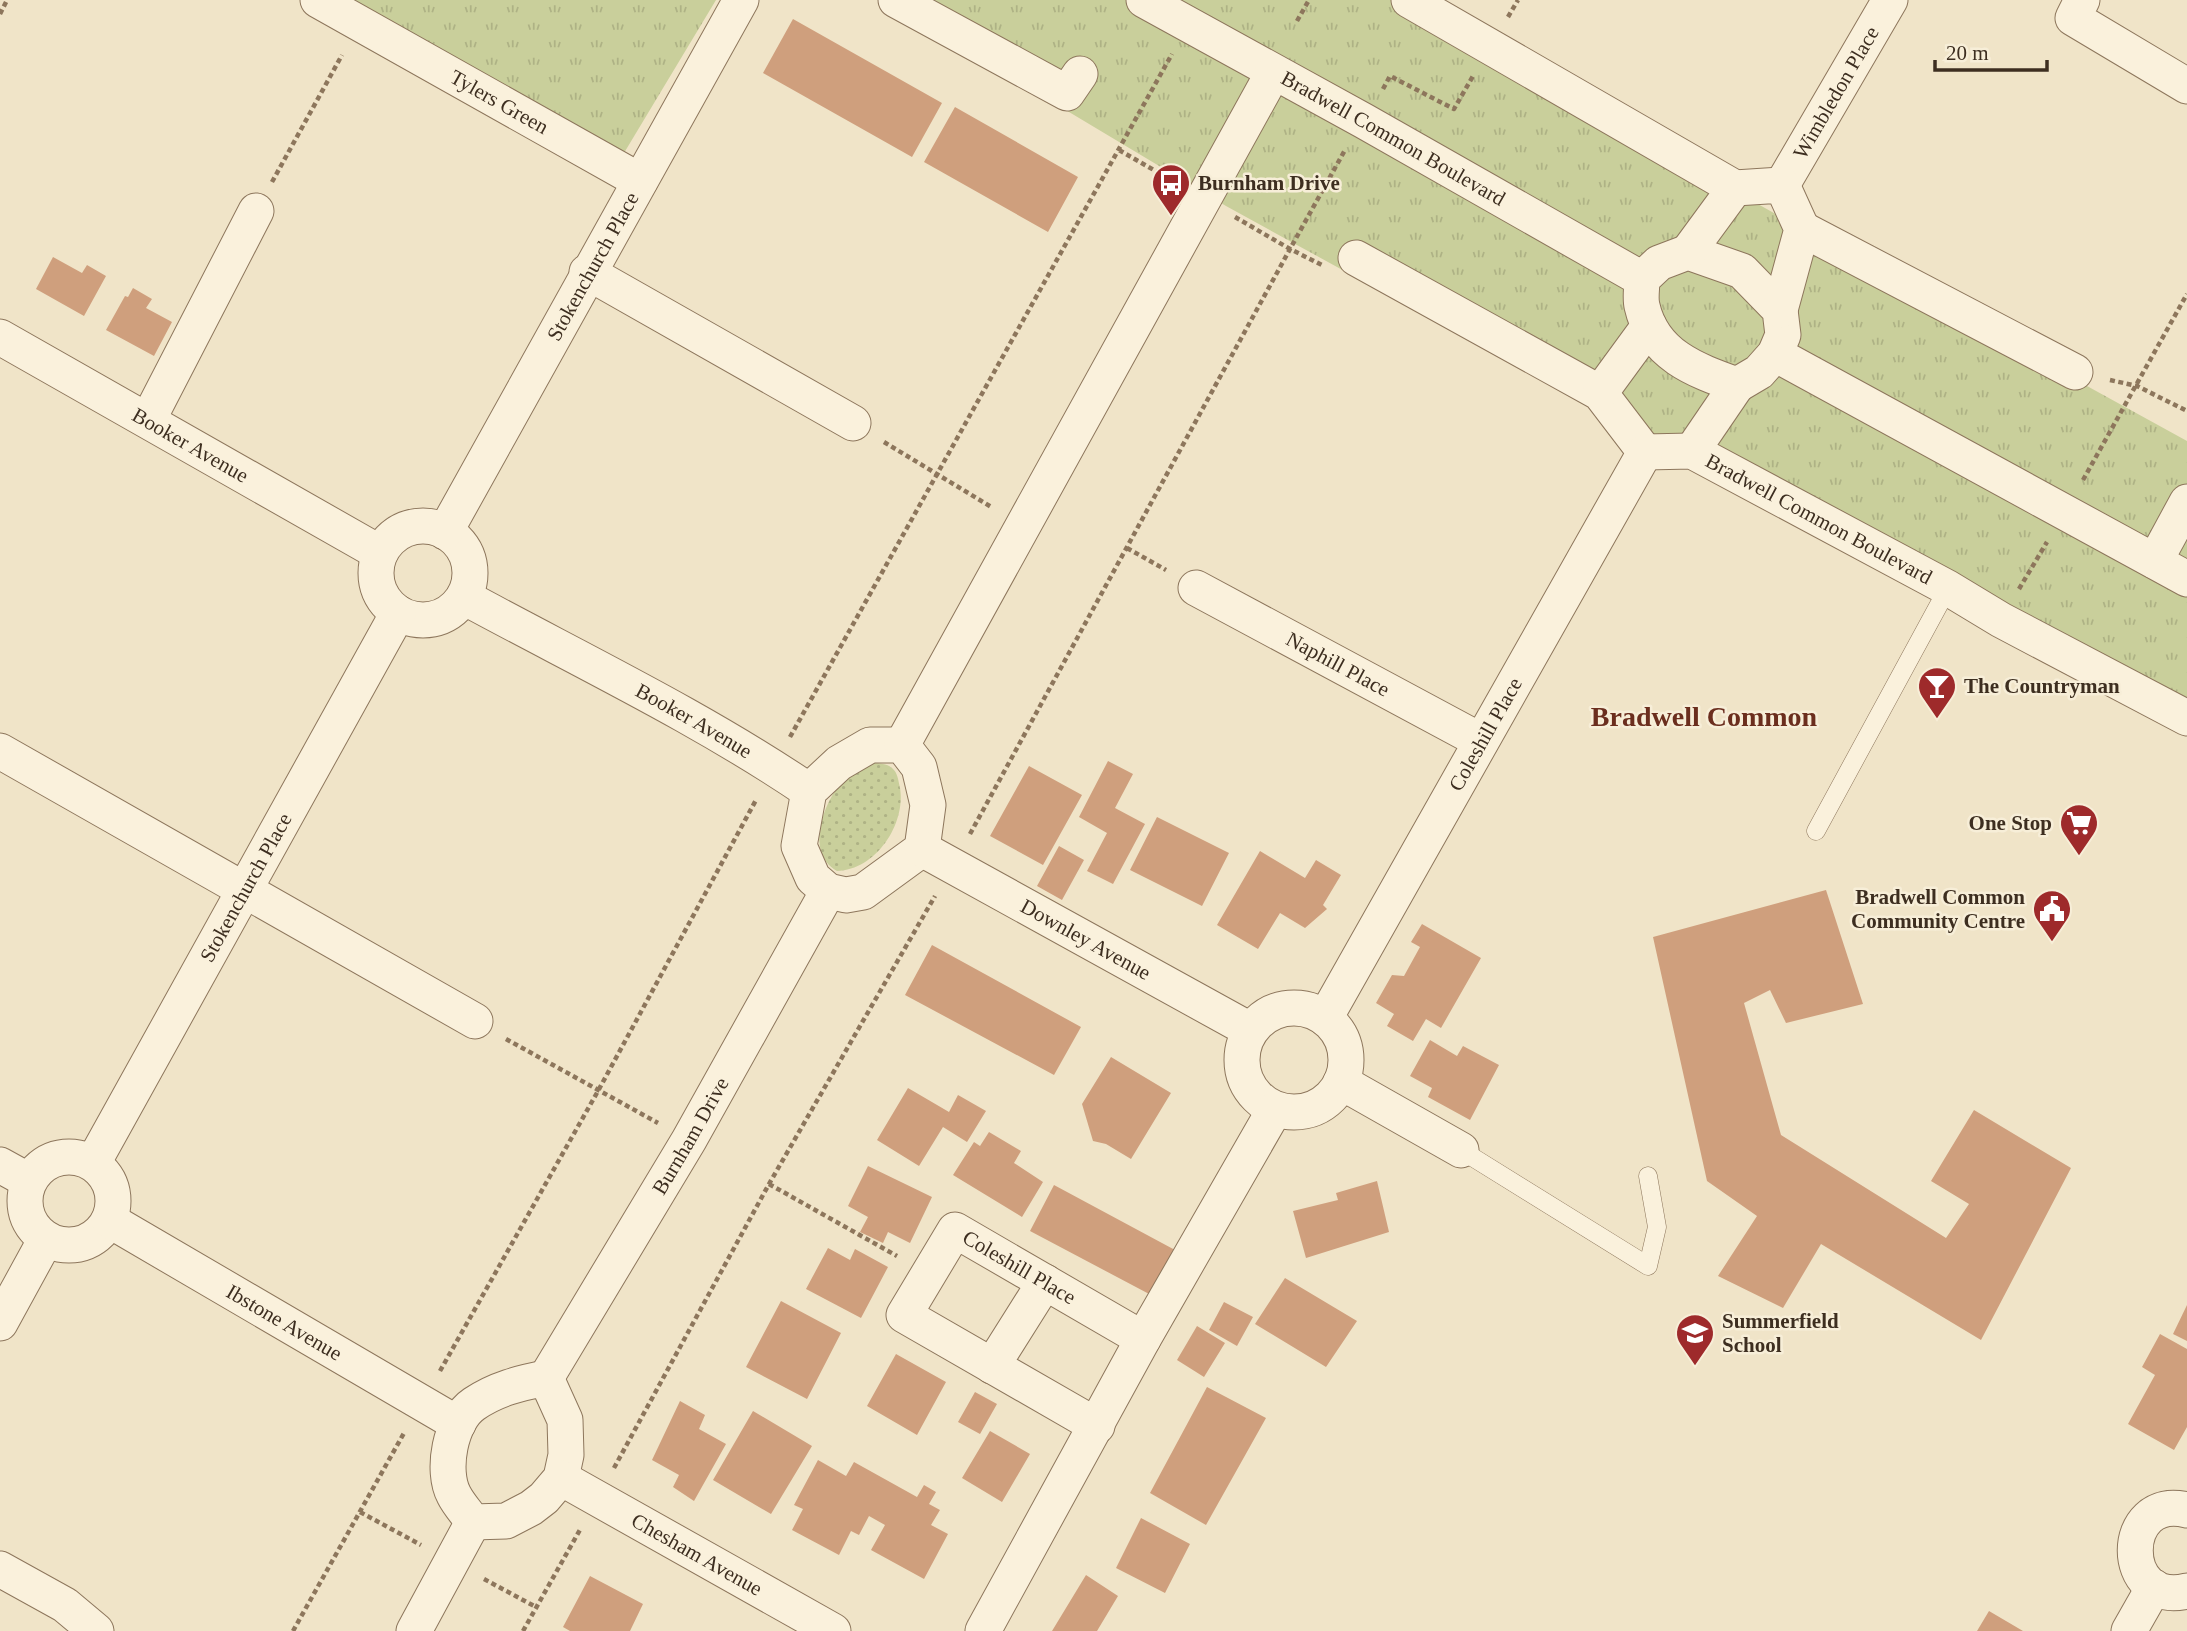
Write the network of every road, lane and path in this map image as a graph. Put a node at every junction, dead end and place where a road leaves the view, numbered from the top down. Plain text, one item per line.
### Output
1 (7, 0) edge
2 (318, 0) edge
3 (741, 0) edge
4 (896, 0) edge
5 (1144, 0) edge
6 (1309, 0) edge
7 (1409, 0) edge
8 (1890, 0) edge
9 (2082, 0) edge
10 (0, 13) edge
11 (1297, 21) dead end
12 (359, 24) junction
13 (1188, 25) junction
14 (1492, 46) junction
15 (1273, 73) junction
16 (1080, 74) dead end
17 (1391, 76) dead end
18 (2187, 86) edge
19 (1348, 146) dead end
20 (640, 181) junction
21 (1782, 185) junction
22 (1735, 188) junction
23 (256, 211) joint
24 (1802, 229) junction
25 (1290, 249) junction
26 (1689, 252) junction
27 (1340, 262) joint
28 (587, 272) junction
29 (1642, 279) junction
30 (2187, 294) edge
31 (1780, 310) junction
32 (1649, 326) junction
33 (0, 337) edge
34 (1775, 354) junction
35 (2076, 372) joint
36 (1737, 384) junction
37 (2137, 386) junction
38 (1600, 393) junction
39 (2187, 411) edge
40 (148, 420) junction
41 (853, 423) joint
42 (1645, 452) junction
43 (1692, 452) junction
44 (938, 474) junction
45 (2187, 502) edge
46 (2065, 511) junction
47 (1023, 527) junction
48 (445, 532) junction
49 (1127, 548) junction
50 (380, 553) junction
51 (2155, 561) junction
52 (2187, 579) edge
53 (1196, 588) joint
54 (1948, 588) junction
55 (464, 597) junction
56 (398, 613) junction
57 (2001, 620) junction
58 (2187, 718) edge
59 (1481, 741) junction
60 (902, 745) junction
61 (0, 751) edge
62 (774, 767) junction
63 (809, 791) junction
64 (1816, 831) dead end
65 (922, 849) junction
66 (952, 867) junction
67 (244, 890) junction
68 (828, 891) junction
69 (1325, 1018) junction
70 (475, 1021) joint
71 (1250, 1030) junction
72 (1342, 1082) junction
73 (598, 1091) junction
74 (1275, 1109) junction
75 (689, 1140) junction
76 (1461, 1150) joint
77 (93, 1163) junction
78 (14, 1173) edge
79 (1648, 1176) dead end
80 (769, 1184) junction
81 (109, 1220) junction
82 (46, 1239) junction
83 (929, 1274) junction
84 (1045, 1282) junction
85 (0, 1323) edge
86 (1143, 1339) junction
87 (992, 1366) junction
88 (546, 1377) junction
89 (422, 1402) junction
90 (458, 1423) junction
91 (1097, 1426) junction
92 (561, 1478) junction
93 (598, 1499) junction
94 (2187, 1510) edge
95 (473, 1522) junction
96 (0, 1569) edge
97 (2170, 1589) edge
98 (96, 1631) edge
99 (293, 1631) edge
100 (414, 1631) edge
101 (523, 1631) edge
102 (833, 1631) edge
103 (983, 1631) edge
104 (2129, 1631) edge

1 - 10 path
2 - 12 street, Tylers Green
3 - 20 street, Stokenchurch Place
4 - 16 street
5 - 13 street, Bradwell Common Boulevard
6 - 11 path
7 - 14 street
8 - 21 street, Wimbledon Place
9 - 18 street
12 - 20 street, Tylers Green
12 - 23 path
13 - 15 street, Bradwell Common Boulevard
13 - 44 path
14 - 17 path
14 - 22 street
15 - 29 street, Bradwell Common Boulevard
15 - 47 street
19 - 25 path
20 - 28 street, Stokenchurch Place
21 - 22 street
21 - 24 street
22 - 26 street
23 - 40 street
24 - 31 street
24 - 35 street
25 - 27 path
25 - 49 path
26 - 29 street
26 - 31 street
27 - 38 street
28 - 41 street
28 - 48 street, Stokenchurch Place
29 - 32 street
30 - 37 path
31 - 34 street
32 - 36 street
32 - 38 street
33 - 40 street, Booker Avenue
34 - 36 street
34 - 46 street
35 - 37 path
36 - 43 street
37 - 39 path
37 - 46 path
38 - 42 street
40 - 50 street, Booker Avenue
41 - 44 path
42 - 43 street, Bradwell Common Boulevard
42 - 59 street, Coleshill Place
43 - 54 street, Bradwell Common Boulevard
44 - 47 path
44 - 62 path
45 - 51 street
46 - 51 street
46 - 57 path
47 - 60 street
48 - 50 street
48 - 55 street
49 - 53 path
49 - 66 path
50 - 56 street
51 - 52 street
53 - 59 street, Naphill Place
54 - 57 street, Bradwell Common Boulevard
54 - 64 lane
55 - 56 street
55 - 62 street, Booker Avenue
56 - 67 street, Stokenchurch Place
57 - 58 street, Bradwell Common Boulevard
59 - 69 street, Coleshill Place
60 - 63 street
60 - 65 street
61 - 67 street
62 - 63 street, Booker Avenue
62 - 73 path
63 - 68 street
65 - 66 street, Downley Avenue
65 - 68 street
66 - 71 street, Downley Avenue
66 - 80 path
67 - 70 street
67 - 77 street, Stokenchurch Place
68 - 75 street, Burnham Drive
69 - 71 street
69 - 72 street
70 - 73 path
71 - 74 street
72 - 74 street
72 - 76 street
73 - 75 path
73 - 89 path
74 - 86 street
75 - 88 street, Burnham Drive
76 - 79 lane
77 - 78 street
77 - 81 street
78 - 82 street
80 - 83 path
80 - 93 path
81 - 82 street
81 - 89 street, Ibstone Avenue
82 - 85 street
83 - 84 street, Coleshill Place
83 - 87 street, Coleshill Place
84 - 86 street, Coleshill Place
84 - 87 street
86 - 91 street
87 - 91 street, Coleshill Place
88 - 90 street
88 - 92 street
89 - 90 street, Ibstone Avenue
89 - 99 path
90 - 95 street
91 - 103 street
92 - 93 street, Chesham Avenue
92 - 95 street
93 - 101 path
93 - 102 street, Chesham Avenue
94 - 97 street
95 - 100 street
96 - 98 street
97 - 104 street

